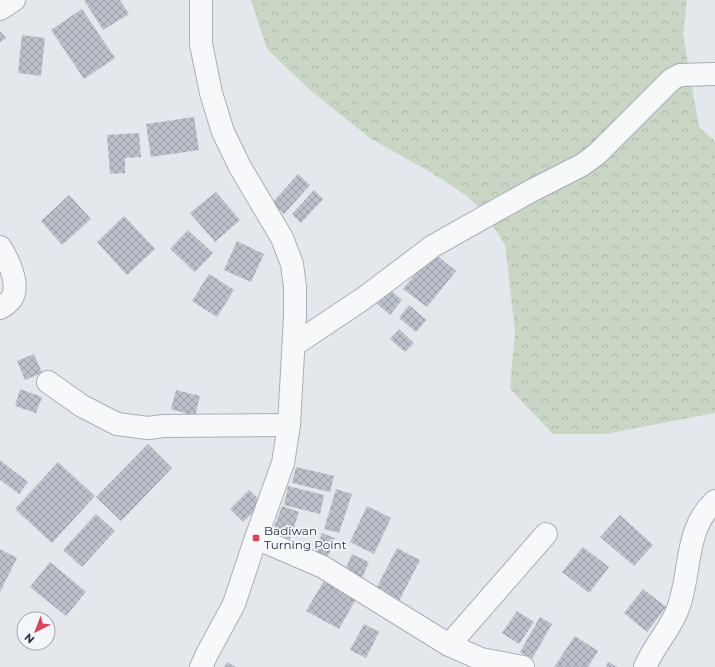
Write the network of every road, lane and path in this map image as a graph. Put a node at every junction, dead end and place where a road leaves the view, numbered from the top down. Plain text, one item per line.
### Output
1 (14, 0) edge
2 (201, 0) edge
3 (0, 9) edge
4 (715, 74) edge
5 (0, 247) edge
6 (0, 308) edge
7 (294, 345) junction
8 (48, 382) dead end
9 (289, 425) junction
10 (715, 501) edge
11 (546, 534) dead end
12 (256, 538) junction
13 (449, 645) junction
14 (479, 663) edge
15 (201, 667) edge
16 (522, 667) edge
17 (645, 667) edge

1 - 3 street
2 - 7 street
4 - 7 street
5 - 6 street
7 - 9 street
8 - 9 street
9 - 12 street
10 - 17 street
11 - 13 street
12 - 13 street
12 - 15 street
13 - 14 street
14 - 16 street

